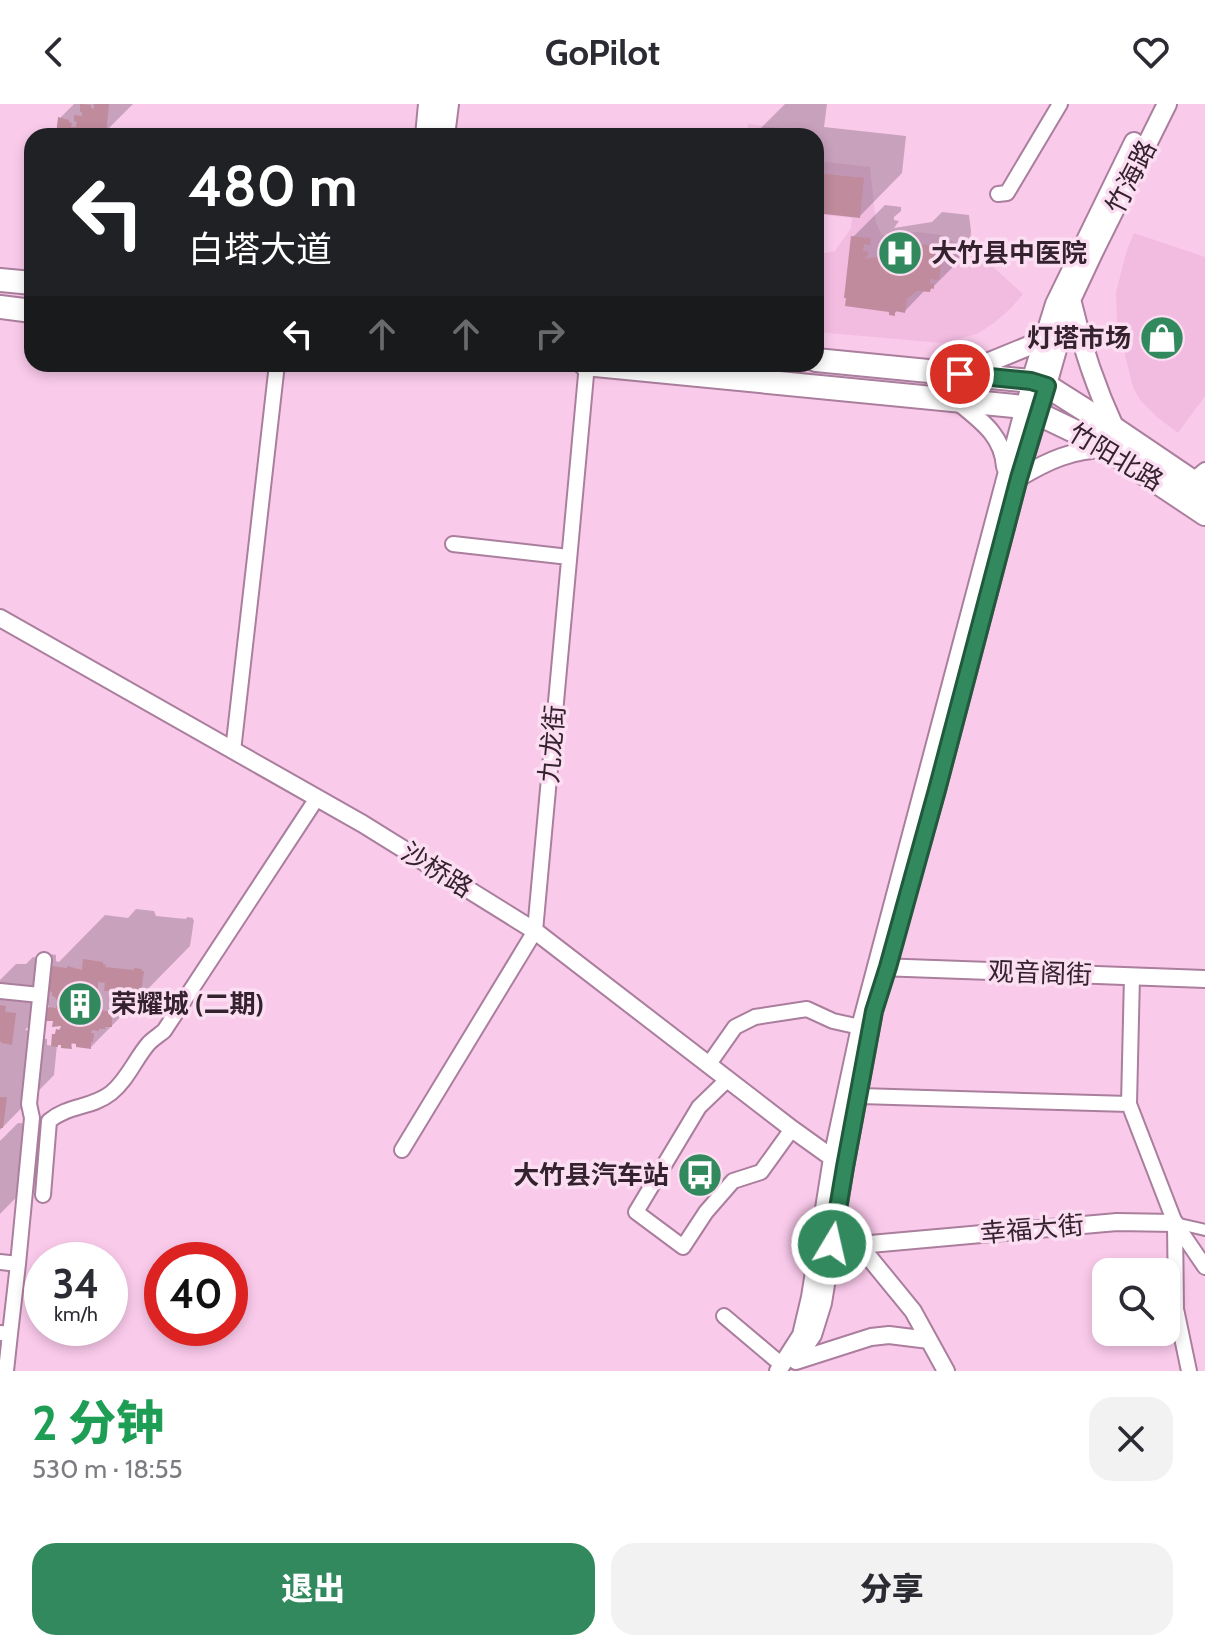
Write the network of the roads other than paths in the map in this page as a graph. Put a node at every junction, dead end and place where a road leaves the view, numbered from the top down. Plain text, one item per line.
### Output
1 (430, 104) edge
2 (447, 104) edge
3 (1060, 104) edge
4 (1154, 104) edge
5 (1167, 104) edge
6 (428, 128) edge
7 (444, 128) edge
8 (998, 194) dead end
9 (0, 280) edge
10 (24, 282) edge
11 (1071, 300) junction
12 (0, 307) edge
13 (24, 310) edge
14 (1045, 335) junction
15 (824, 361) edge
16 (276, 372) edge
17 (585, 372) edge
18 (668, 372) edge
19 (960, 374) junction
20 (1039, 383) junction
21 (955, 400) junction
22 (1032, 410) junction
23 (1112, 439) junction
24 (1012, 477) junction
25 (1201, 480) edge
26 (1205, 514) edge
27 (453, 544) dead end
28 (569, 557) junction
29 (0, 618) edge
30 (233, 751) junction
31 (317, 798) junction
32 (535, 931) junction
33 (44, 960) dead end
34 (882, 967) junction
35 (1132, 976) junction
36 (1205, 979) edge
37 (0, 991) edge
38 (40, 995) junction
39 (860, 1027) junction
40 (709, 1064) junction
41 (728, 1079) junction
42 (860, 1096) junction
43 (1129, 1104) junction
44 (792, 1129) junction
45 (402, 1150) dead end
46 (838, 1162) junction
47 (43, 1195) dead end
48 (826, 1199) junction
49 (837, 1214) junction
50 (1175, 1223) junction
51 (1205, 1230) edge
52 (859, 1245) junction
53 (0, 1262) edge
54 (18, 1264) junction
55 (1205, 1267) edge
56 (724, 1316) dead end
57 (5, 1334) edge
58 (929, 1340) junction
59 (786, 1367) edge
60 (6, 1371) edge
61 (946, 1371) edge
62 (1189, 1371) edge

1 - 6 highway
2 - 7 highway
3 - 8 street
4 - 14 main road, 竹海路
5 - 11 main road, 竹海路
9 - 10 highway
11 - 20 main road, 竹海路
11 - 23 main road
12 - 13 highway
14 - 19 main road
14 - 20 main road, 竹海路
15 - 19 highway
16 - 30 street
17 - 28 street, 九龙街
18 - 21 highway
19 - 20 highway
20 - 22 main road
20 - 23 highway, 竹阳北路
21 - 22 highway
21 - 24 street
22 - 23 highway, 竹阳北路
22 - 24 street
23 - 24 street
23 - 25 highway, 竹阳北路
23 - 26 highway, 竹阳北路
24 - 34 street
27 - 28 street
28 - 32 street, 九龙街
29 - 30 street, 沙桥路
30 - 31 street, 沙桥路
31 - 32 street, 沙桥路
31 - 47 street
32 - 40 street, 沙桥路
32 - 45 street
33 - 38 street
34 - 35 street, 观音阁街
34 - 39 street
34 - 42 street
35 - 36 street, 观音阁街
35 - 43 street
37 - 38 street
38 - 54 street
39 - 40 street
39 - 46 street
40 - 41 street, 沙桥路
41 - 44 street, 沙桥路
41 - 44 street
42 - 43 street
42 - 46 street
43 - 50 street
44 - 46 street, 沙桥路
46 - 48 street
46 - 49 street
48 - 49 street
48 - 59 street
49 - 52 street
49 - 59 street
50 - 51 street, 幸福大街
50 - 52 street, 幸福大街
50 - 55 street
50 - 62 street
52 - 58 street
53 - 54 street
54 - 57 street
56 - 59 street
57 - 60 street
58 - 59 street
58 - 61 street

